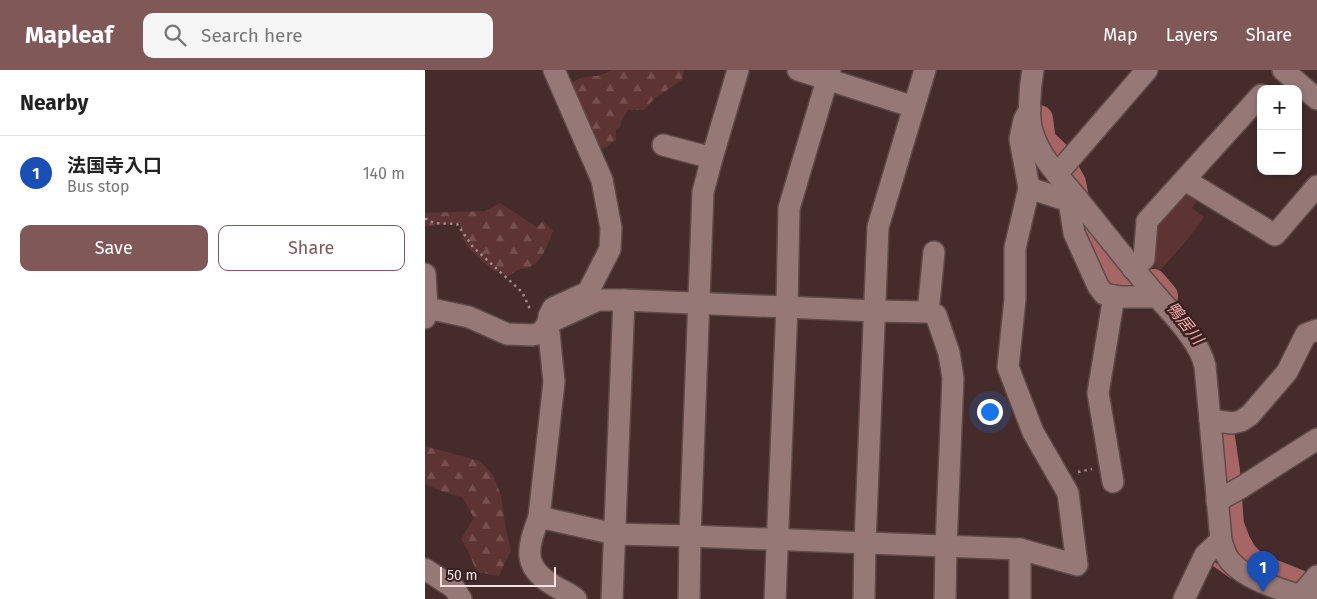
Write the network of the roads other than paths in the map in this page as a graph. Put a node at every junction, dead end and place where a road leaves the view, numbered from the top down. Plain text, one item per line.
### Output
1 (554, 70) edge
2 (738, 70) edge
3 (798, 70) edge
4 (925, 70) edge
5 (1033, 70) edge
6 (1147, 70) edge
7 (1283, 70) edge
8 (828, 75) edge
9 (1270, 85) edge
10 (1257, 99) edge
11 (1317, 99) edge
12 (914, 107) junction
13 (1030, 109) junction
14 (663, 145) dead end
15 (712, 158) junction
16 (1185, 180) junction
17 (1317, 186) edge
18 (1064, 187) junction
19 (1029, 188) junction
20 (934, 252) dead end
21 (1133, 269) junction
22 (425, 274) edge
23 (1114, 296) junction
24 (1157, 296) junction
25 (624, 300) junction
26 (699, 304) junction
27 (787, 306) junction
28 (875, 311) junction
29 (928, 312) junction
30 (426, 313) edge
31 (545, 328) junction
32 (1317, 330) edge
33 (1211, 420) junction
34 (1317, 439) edge
35 (1090, 473) junction
36 (1217, 501) junction
37 (539, 518) junction
38 (615, 534) junction
39 (690, 536) junction
40 (778, 540) junction
41 (1221, 540) junction
42 (865, 543) junction
43 (946, 547) junction
44 (1019, 550) junction
45 (425, 569) edge
46 (1317, 576) edge
47 (1258, 590) edge
48 (1305, 597) edge
49 (461, 599) edge
50 (576, 599) edge
51 (612, 599) edge
52 (689, 599) edge
53 (775, 599) edge
54 (864, 599) edge
55 (945, 599) edge
56 (1020, 599) edge
57 (1184, 599) edge

1 - 31 street
2 - 15 street
3 - 8 street
4 - 12 street
5 - 13 street
6 - 18 street
7 - 9 street
7 - 11 street
8 - 12 street
8 - 27 street
10 - 16 street
12 - 28 street
13 - 18 street
13 - 19 street
14 - 15 street
15 - 26 street
16 - 17 street
16 - 21 street
18 - 19 street
18 - 21 street
18 - 23 street
19 - 35 street
20 - 29 street
21 - 24 street
22 - 30 street
23 - 24 street
23 - 35 street
24 - 33 street
25 - 26 street
25 - 31 street
25 - 38 street
26 - 27 street
26 - 39 street
27 - 28 street
27 - 40 street
28 - 29 street
28 - 42 street
29 - 43 street
30 - 31 street
31 - 37 street
32 - 33 street
33 - 36 street
34 - 36 street
35 - 44 street
36 - 41 street
37 - 38 street
37 - 50 street
38 - 39 street
38 - 51 street
39 - 40 street
39 - 52 street
40 - 42 street
40 - 53 street
41 - 47 street
41 - 57 street
42 - 43 street
42 - 54 street
43 - 44 street
43 - 55 street
44 - 56 street
45 - 49 street
46 - 48 street
47 - 48 street

